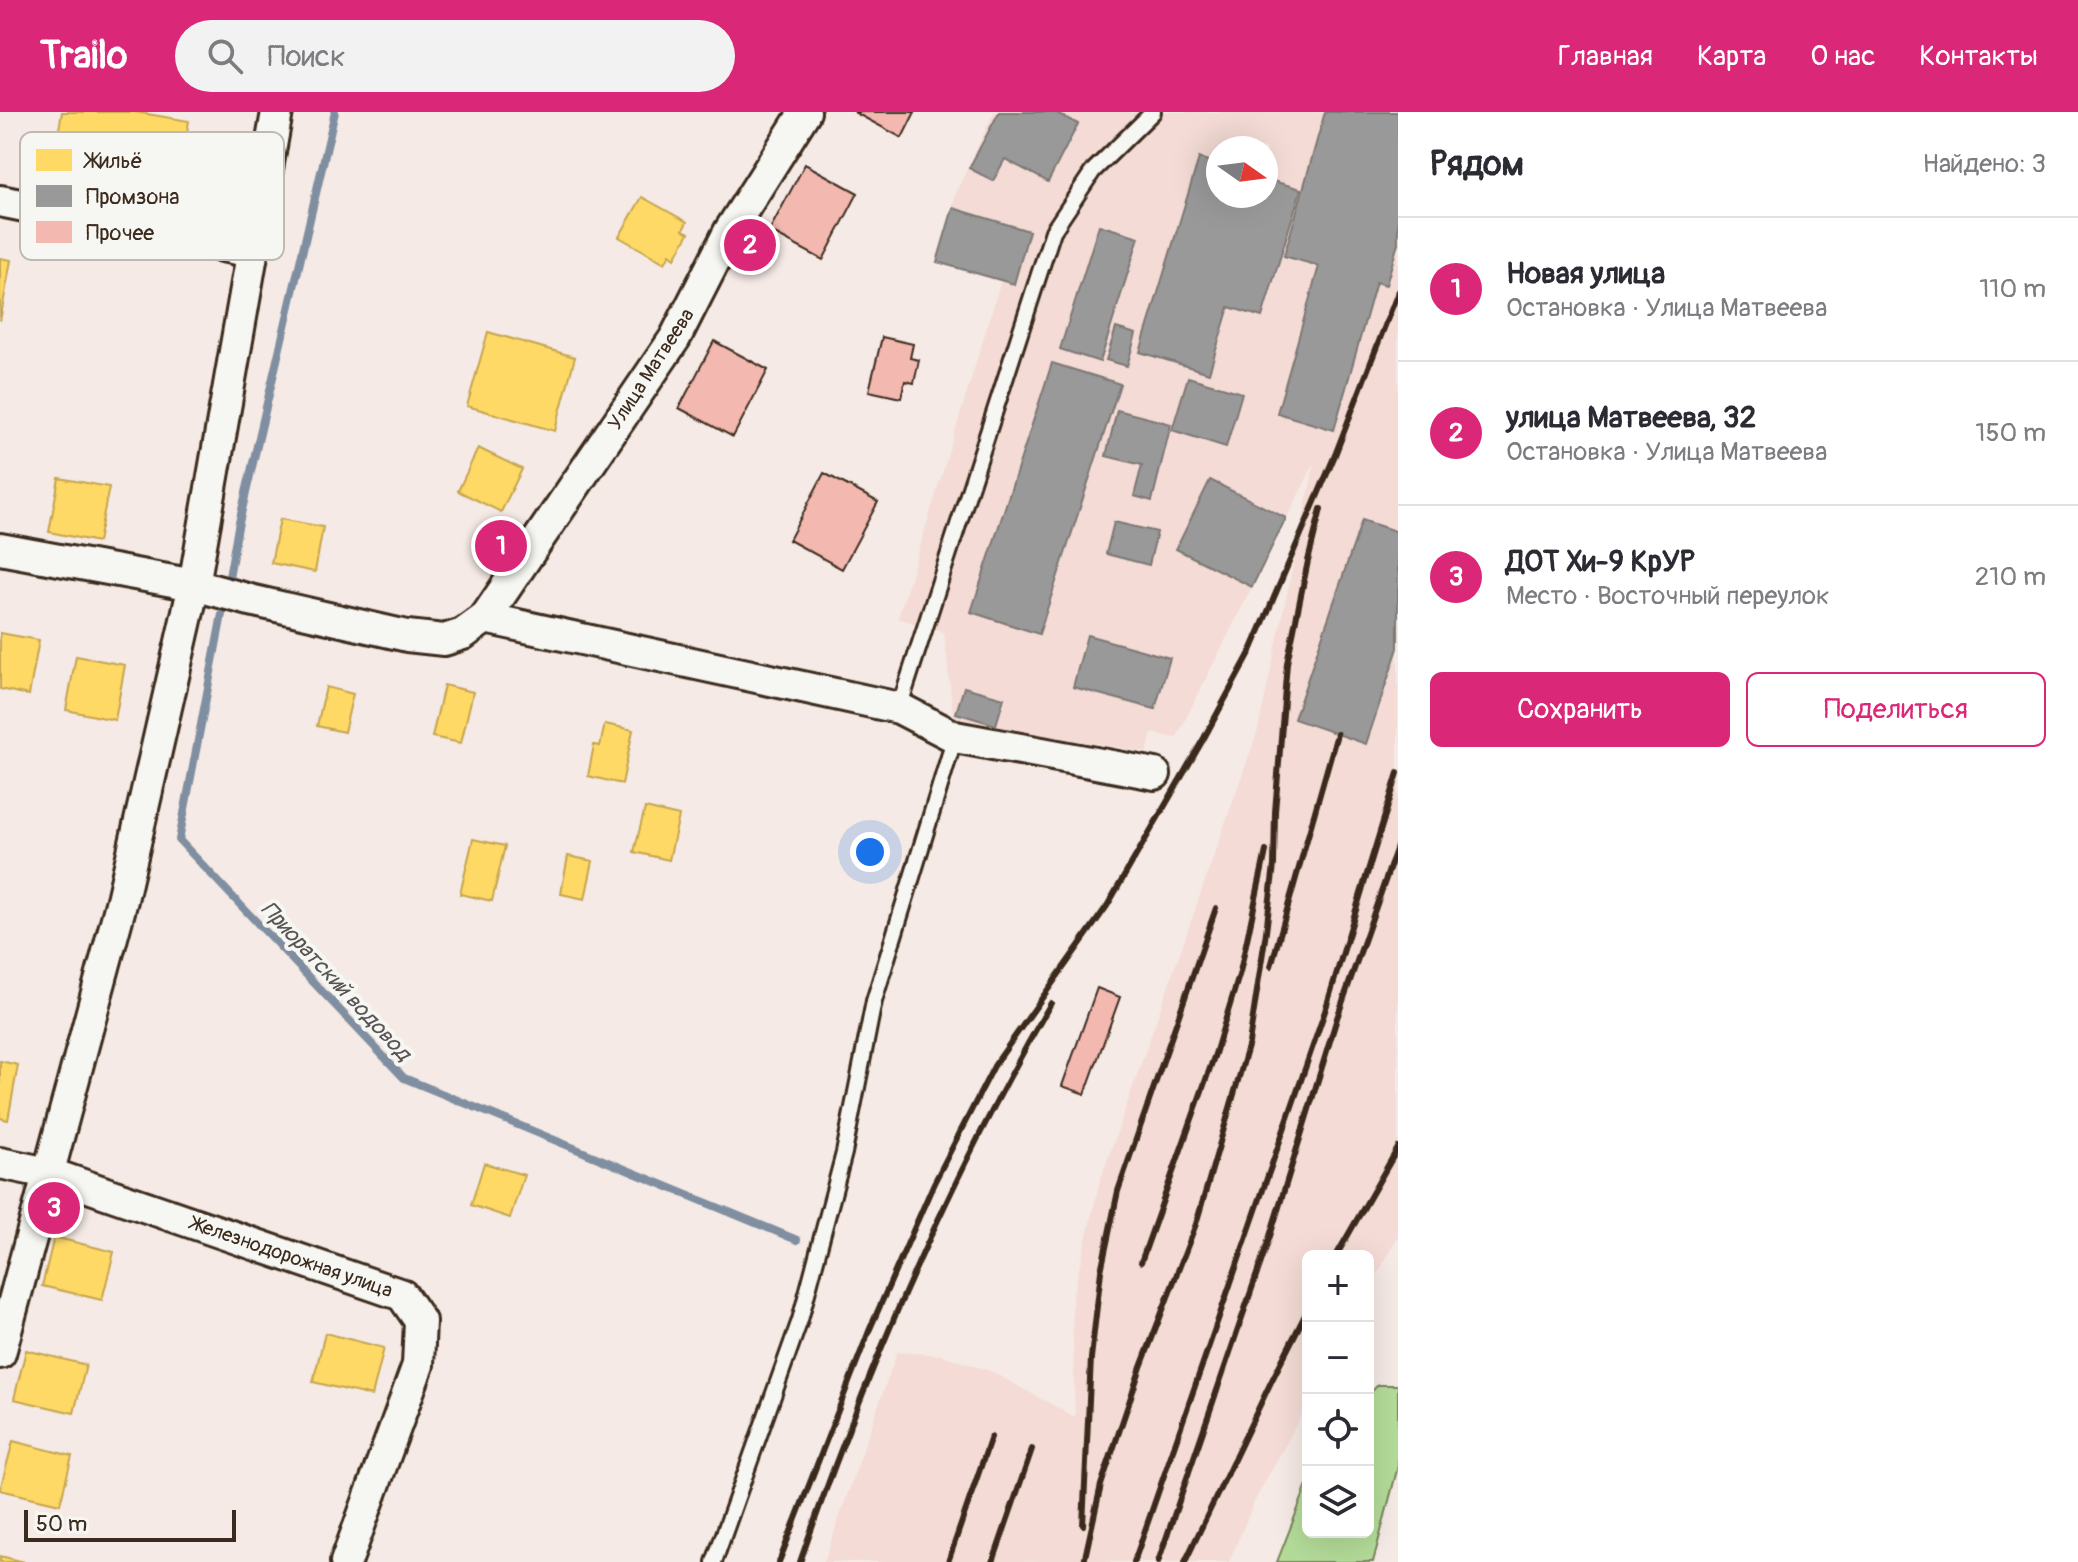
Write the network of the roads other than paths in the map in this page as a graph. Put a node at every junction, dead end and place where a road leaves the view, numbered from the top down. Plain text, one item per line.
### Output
1 (277, 112) edge
2 (805, 112) edge
3 (1153, 112) edge
4 (273, 132) edge
5 (0, 201) edge
6 (20, 205) edge
7 (251, 260) edge
8 (0, 549) edge
9 (194, 585) junction
10 (485, 618) junction
11 (899, 708) junction
12 (955, 737) junction
13 (1155, 774) dead end
14 (0, 1163) edge
15 (48, 1173) junction
16 (0, 1353) edge
17 (346, 1562) edge
18 (714, 1562) edge

1 - 4 street
2 - 10 street, Улица Матвеева
3 - 11 lane
5 - 6 street
7 - 9 street
8 - 9 street
9 - 10 street
9 - 15 street
10 - 11 street
11 - 12 street
12 - 13 street
12 - 18 lane
14 - 15 street, Железнодорожная улица
15 - 16 street
15 - 17 street, Железнодорожная улица

